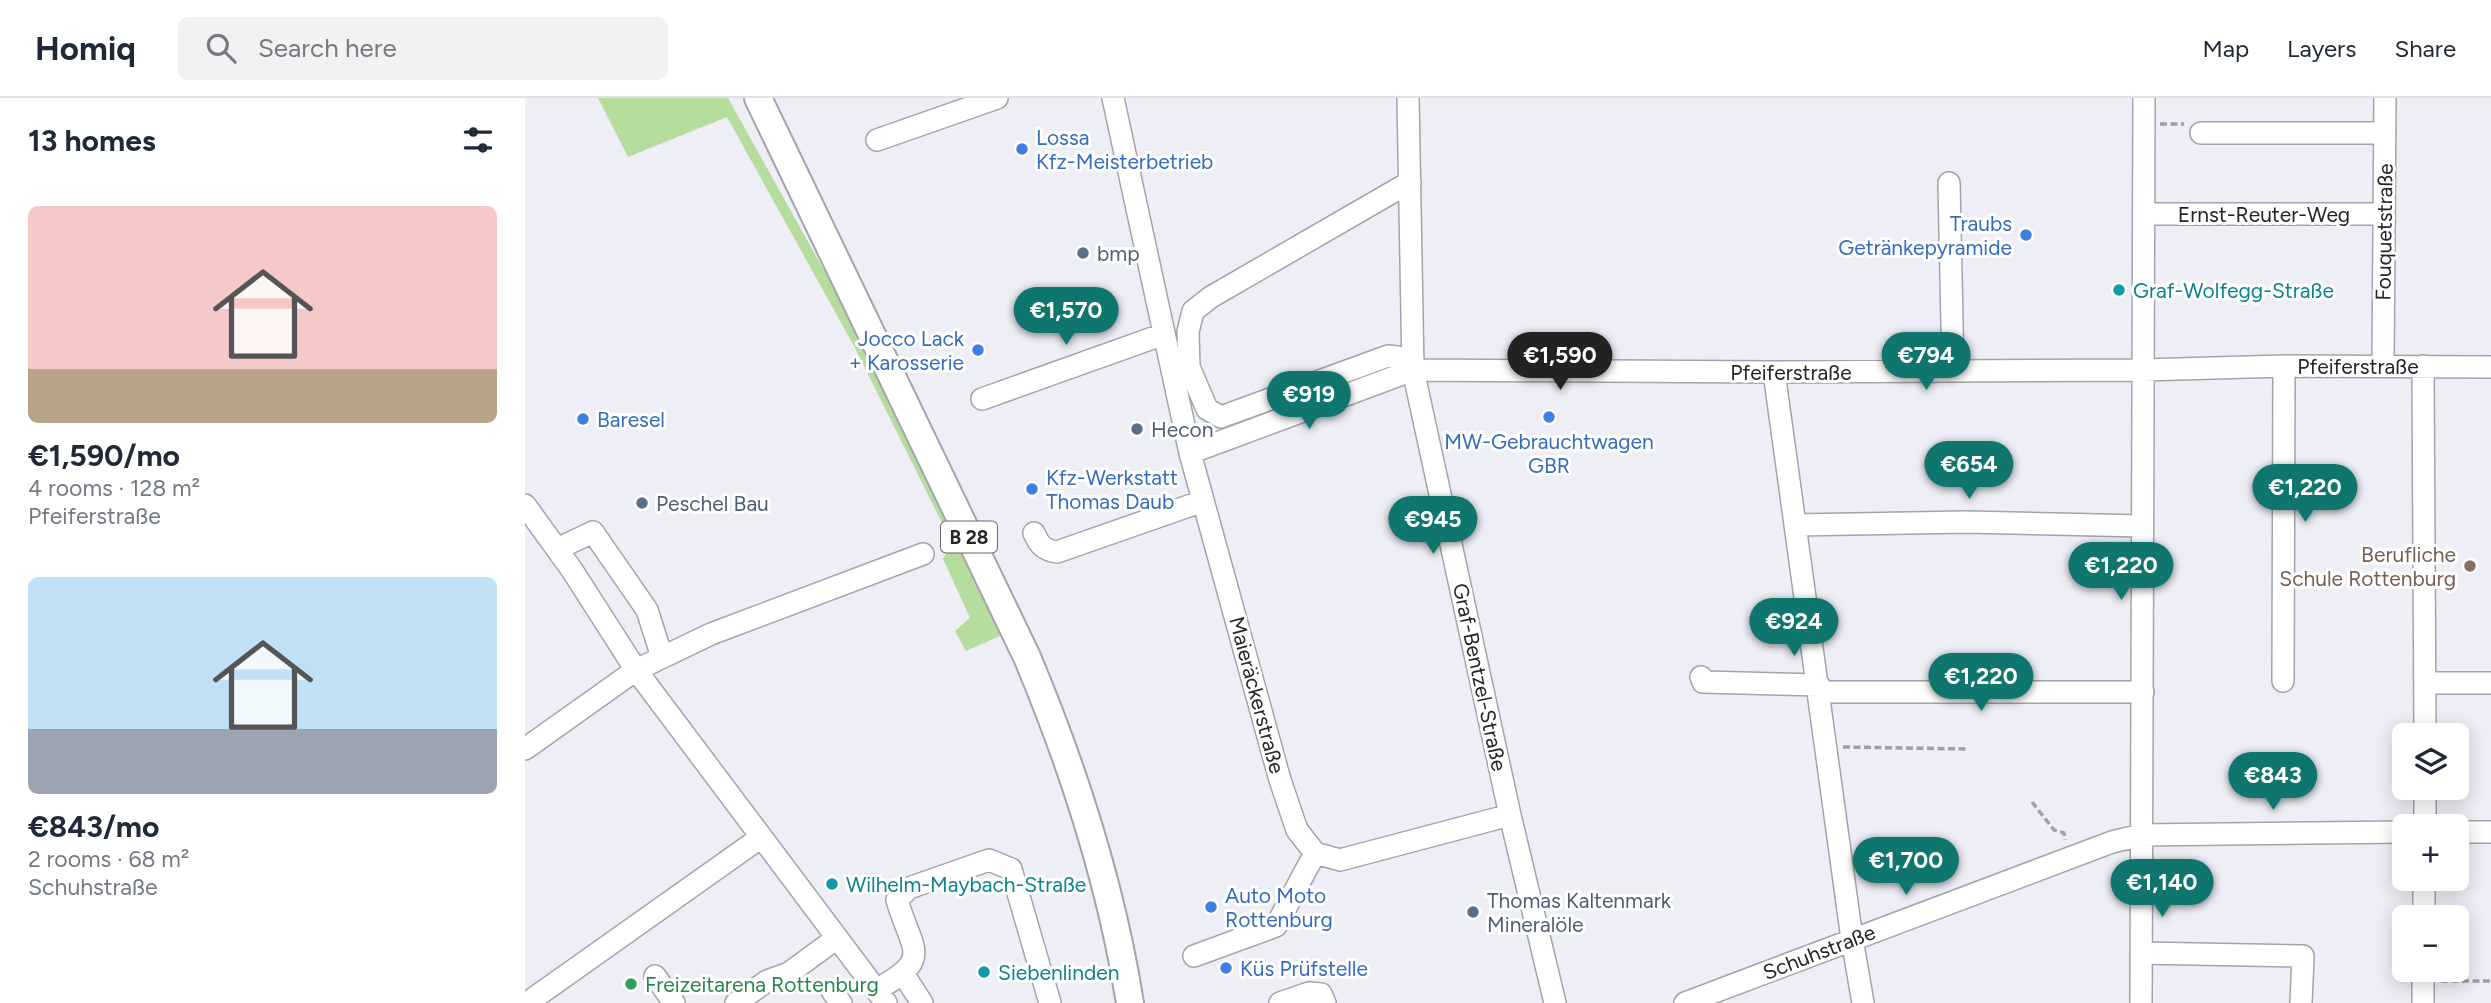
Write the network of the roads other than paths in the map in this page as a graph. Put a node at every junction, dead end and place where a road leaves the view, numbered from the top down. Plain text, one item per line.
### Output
1 (758, 98) edge
2 (997, 98) edge
3 (1113, 98) edge
4 (1408, 98) edge
5 (2144, 98) edge
6 (2385, 98) edge
7 (2201, 133) road end
8 (2385, 133) junction
9 (877, 140) dead end
10 (1410, 182) junction
11 (1949, 183) dead end
12 (2144, 214) junction
13 (2384, 214) junction
14 (1164, 334) junction
15 (1413, 365) junction
16 (2284, 366) junction
17 (2383, 366) junction
18 (2423, 366) junction
19 (2491, 367) edge
20 (2143, 370) junction
21 (1953, 371) junction
22 (1774, 372) junction
23 (982, 399) dead end
24 (1190, 453) junction
25 (1203, 501) junction
26 (525, 505) edge
27 (1796, 525) junction
28 (2142, 526) junction
29 (1034, 533) dead end
30 (557, 549) junction
31 (923, 554) dead end
32 (662, 657) junction
33 (636, 670) junction
34 (1701, 677) dead end
35 (2283, 681) dead end
36 (2425, 683) junction
37 (2491, 683) edge
38 (1819, 689) junction
39 (2143, 692) junction
40 (2425, 723) edge
41 (525, 749) edge
42 (1510, 815) junction
43 (2392, 832) edge
44 (2469, 832) edge
45 (2491, 832) edge
46 (2141, 835) junction
47 (760, 838) junction
48 (1315, 853) junction
49 (837, 938) junction
50 (1852, 939) junction
51 (2141, 953) junction
52 (1194, 956) dead end
53 (904, 975) junction
54 (655, 976) dead end
55 (2423, 982) edge
56 (881, 996) edge
57 (527, 1003) edge
58 (674, 1003) edge
59 (736, 1003) edge
60 (922, 1003) edge
61 (1050, 1003) edge
62 (1130, 1003) edge
63 (1280, 1003) edge
64 (1325, 1003) edge
65 (1555, 1003) edge
66 (1685, 1003) edge
67 (1863, 1003) edge
68 (2141, 1003) edge
69 (2301, 1003) edge
70 (2423, 1003) edge

1 - 62 main road, B 28
2 - 9 street
3 - 14 street, Maieräckerstraße
4 - 10 street, Graf-Bentzel-Straße
5 - 12 street
6 - 8 street, Fouquetstraße
7 - 8 street
8 - 13 street, Fouquetstraße
10 - 15 street, Graf-Bentzel-Straße
10 - 15 street
11 - 21 street
12 - 13 street, Ernst-Reuter-Weg
12 - 20 street
13 - 17 street, Fouquetstraße
14 - 23 street
14 - 24 street, Maieräckerstraße
15 - 22 street, Pfeiferstraße
15 - 24 street, Pfeiferstraße
15 - 42 street, Graf-Bentzel-Straße
16 - 17 street, Pfeiferstraße
16 - 20 street, Pfeiferstraße
16 - 35 street
17 - 18 street, Pfeiferstraße
18 - 19 street, Pfeiferstraße
18 - 36 street
20 - 21 street, Pfeiferstraße
20 - 28 street
21 - 22 street, Pfeiferstraße
22 - 27 street
24 - 25 street, Maieräckerstraße
25 - 29 street
25 - 48 street, Maieräckerstraße
26 - 30 street
27 - 28 street
27 - 38 street
28 - 39 street
30 - 32 street
30 - 33 street
31 - 32 street
32 - 33 street
33 - 41 street
33 - 47 street
34 - 38 street
36 - 37 street
36 - 40 street
38 - 39 street
38 - 50 street
39 - 46 street
42 - 48 street
42 - 65 street, Graf-Bentzel-Straße
43 - 46 street, Schuhstraße
44 - 45 street
46 - 50 street, Schuhstraße
46 - 51 street
47 - 49 street
47 - 57 street
48 - 52 street
49 - 56 street
49 - 59 street
50 - 66 street, Schuhstraße
50 - 67 street
51 - 68 street
51 - 69 street
53 - 56 street
53 - 60 street
53 - 61 street
54 - 58 street
55 - 70 street
63 - 64 street

